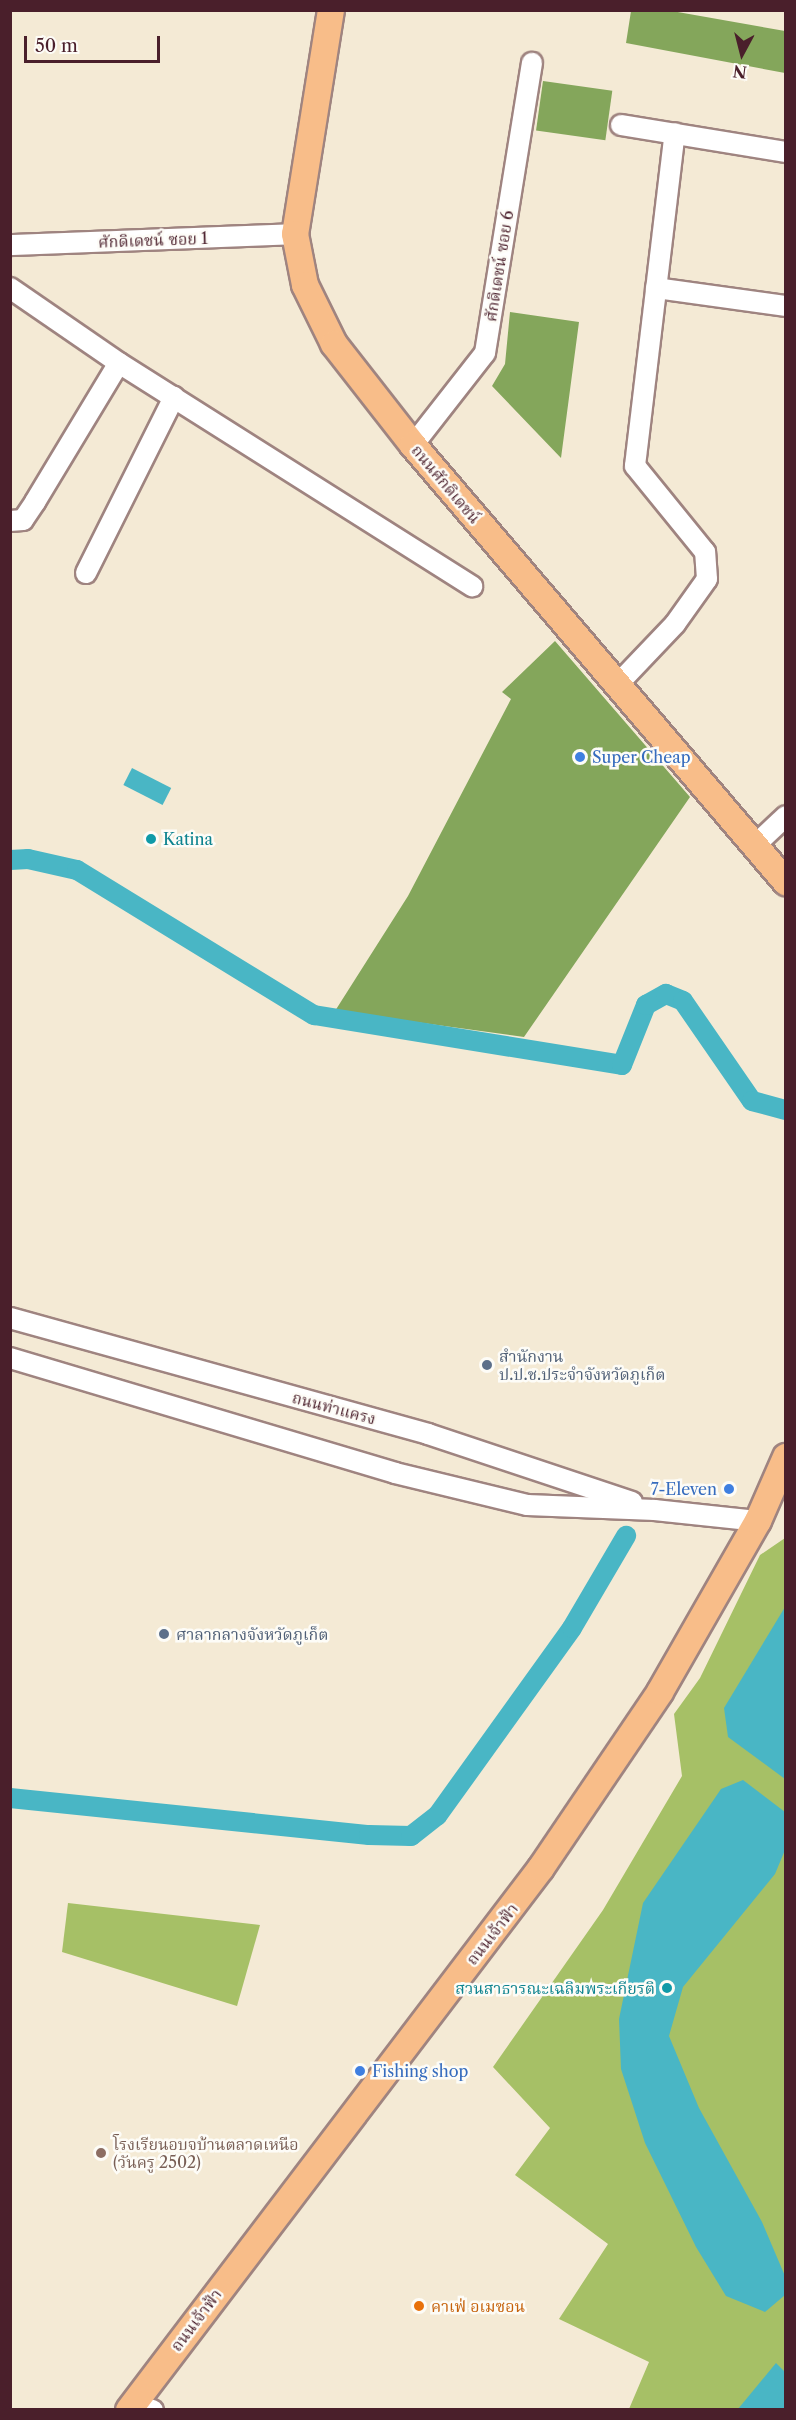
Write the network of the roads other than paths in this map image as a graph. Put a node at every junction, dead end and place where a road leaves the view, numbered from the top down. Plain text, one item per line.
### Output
1 (331, 10) edge
2 (532, 63) dead end
3 (621, 125) dead end
4 (675, 133) junction
5 (786, 152) edge
6 (295, 234) junction
7 (10, 245) edge
8 (10, 288) edge
9 (656, 288) junction
10 (786, 306) edge
11 (119, 363) junction
12 (174, 398) junction
13 (413, 445) junction
14 (10, 521) edge
15 (86, 573) dead end
16 (472, 586) dead end
17 (617, 685) junction
18 (786, 816) edge
19 (769, 840) edge
20 (786, 882) edge
21 (10, 1318) edge
22 (10, 1359) edge
23 (786, 1457) edge
24 (655, 1510) junction
25 (758, 1521) junction
26 (139, 2408) edge

1 - 6 main road, ถนนศักดิเดชน์
2 - 13 street, ศักดิเดชน์ ซอย 6
3 - 4 street
4 - 5 street
4 - 9 street
6 - 7 street, ศักดิเดชน์ ซอย 1
6 - 13 main road, ถนนศักดิเดชน์
8 - 11 street
9 - 10 street
9 - 17 street
11 - 12 street
11 - 14 street
12 - 15 street
12 - 16 street
13 - 17 main road, ถนนศักดิเดชน์
17 - 19 main road, ถนนศักดิเดชน์
18 - 19 street
19 - 20 main road, ถนนศักดิเดชน์
21 - 24 street, ถนนท่าแครง
22 - 24 street, ถนนท่าแครง
23 - 25 main road, ถนนเจ้าฟ้า
24 - 25 street, ถนนท่าแครง
25 - 26 main road, ถนนเจ้าฟ้า

